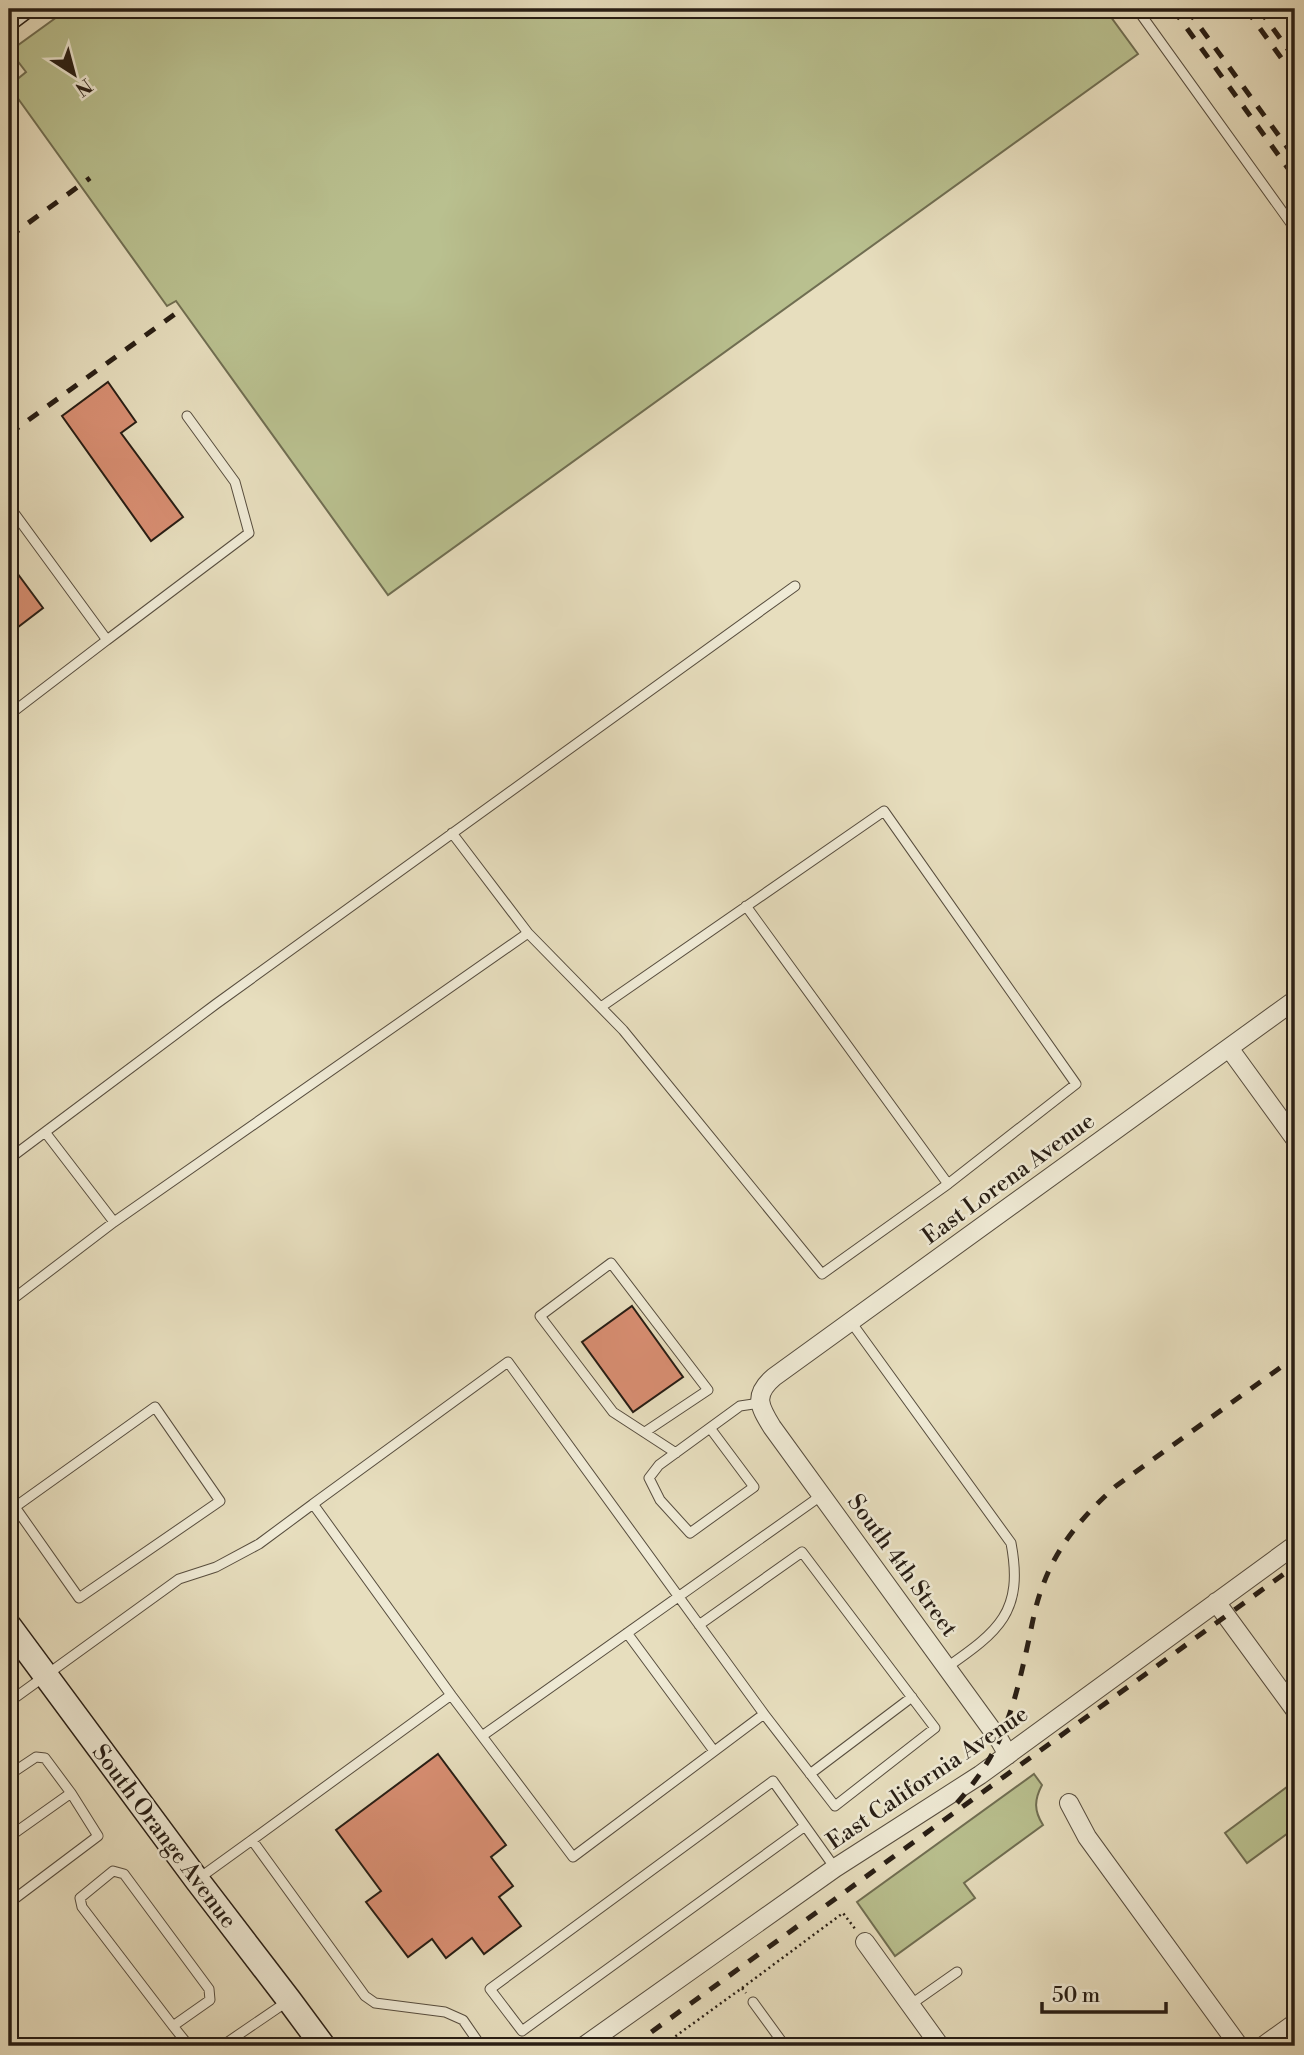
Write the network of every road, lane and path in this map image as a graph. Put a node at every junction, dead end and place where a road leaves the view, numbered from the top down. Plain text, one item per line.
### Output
1 (22, 9) edge
2 (1137, 9) edge
3 (9, 18) edge
4 (1295, 229) edge
5 (187, 416) dead end
6 (9, 506) edge
7 (795, 586) dead end
8 (107, 640) junction
9 (9, 715) edge
10 (452, 833) junction
11 (746, 906) junction
12 (528, 933) junction
13 (1295, 1000) edge
14 (601, 1007) junction
15 (1229, 1048) junction
16 (44, 1132) junction
17 (1295, 1139) edge
18 (9, 1159) edge
19 (948, 1184) junction
20 (114, 1222) junction
21 (9, 1302) edge
22 (851, 1322) junction
23 (760, 1403) junction
24 (710, 1428) junction
25 (645, 1432) junction
26 (676, 1453) junction
27 (822, 1495) junction
28 (313, 1504) junction
29 (12, 1509) edge
30 (1295, 1545) edge
31 (678, 1596) junction
32 (1216, 1602) junction
33 (699, 1625) junction
34 (11, 1632) edge
35 (627, 1633) junction
36 (946, 1668) junction
37 (46, 1676) junction
38 (451, 1695) junction
39 (912, 1697) junction
40 (9, 1702) edge
41 (1295, 1710) edge
42 (764, 1714) junction
43 (482, 1736) junction
44 (714, 1752) junction
45 (1008, 1755) junction
46 (810, 1773) junction
47 (9, 1775) edge
48 (71, 1793) junction
49 (1069, 1803) dead end
50 (805, 1826) junction
51 (9, 1837) edge
52 (252, 1840) junction
53 (835, 1868) junction
54 (197, 1880) junction
55 (9, 1903) edge
56 (865, 1942) joint
57 (957, 1972) dead end
58 (742, 1988) junction
59 (289, 2000) junction
60 (752, 2002) joint
61 (910, 2006) junction
62 (1295, 2023) edge
63 (173, 2026) junction
64 (189, 2046) edge
65 (222, 2046) edge
66 (323, 2046) edge
67 (481, 2046) edge
68 (584, 2046) edge
69 (662, 2046) edge
70 (785, 2046) edge
71 (940, 2046) edge
72 (1239, 2046) edge
73 (1263, 2046) edge

1 - 3 street
2 - 4 lane
5 - 8 lane
6 - 8 lane
7 - 10 lane
8 - 9 lane
10 - 12 lane
10 - 16 lane
11 - 14 lane
11 - 19 lane
11 - 19 lane
12 - 14 lane
12 - 20 lane
13 - 15 street, East Lorena Avenue
14 - 19 lane
15 - 17 street
15 - 22 street, East Lorena Avenue
16 - 18 lane
16 - 20 lane
20 - 21 lane
22 - 23 street, East Lorena Avenue
22 - 36 lane
23 - 24 lane
23 - 27 street, South 4th Street
24 - 26 lane
24 - 26 lane
25 - 25 lane
25 - 26 lane
27 - 31 lane
27 - 36 street, South 4th Street
28 - 31 lane
28 - 37 lane
28 - 38 lane
29 - 29 lane
30 - 32 street, East California Avenue
31 - 33 lane
31 - 35 lane
32 - 41 street
32 - 45 street, East California Avenue
33 - 39 lane
33 - 42 lane
34 - 37 street, South Orange Avenue
35 - 43 lane
35 - 44 lane
36 - 45 street, South 4th Street
37 - 40 lane
37 - 54 street, South Orange Avenue
38 - 43 lane
38 - 52 lane
39 - 46 lane
39 - 46 lane
42 - 44 lane
42 - 46 lane
43 - 44 lane
45 - 53 street, East California Avenue
47 - 48 lane
48 - 51 lane
48 - 55 lane
49 - 72 street
50 - 50 lane
50 - 53 lane
52 - 54 lane
52 - 67 lane
53 - 68 street, East California Avenue
54 - 59 street, South Orange Avenue
56 - 58 path
56 - 61 street
57 - 61 lane
58 - 60 path
58 - 69 path
59 - 65 lane
59 - 66 street, South Orange Avenue
60 - 70 lane
61 - 71 street
62 - 73 street
63 - 63 lane
63 - 64 lane

